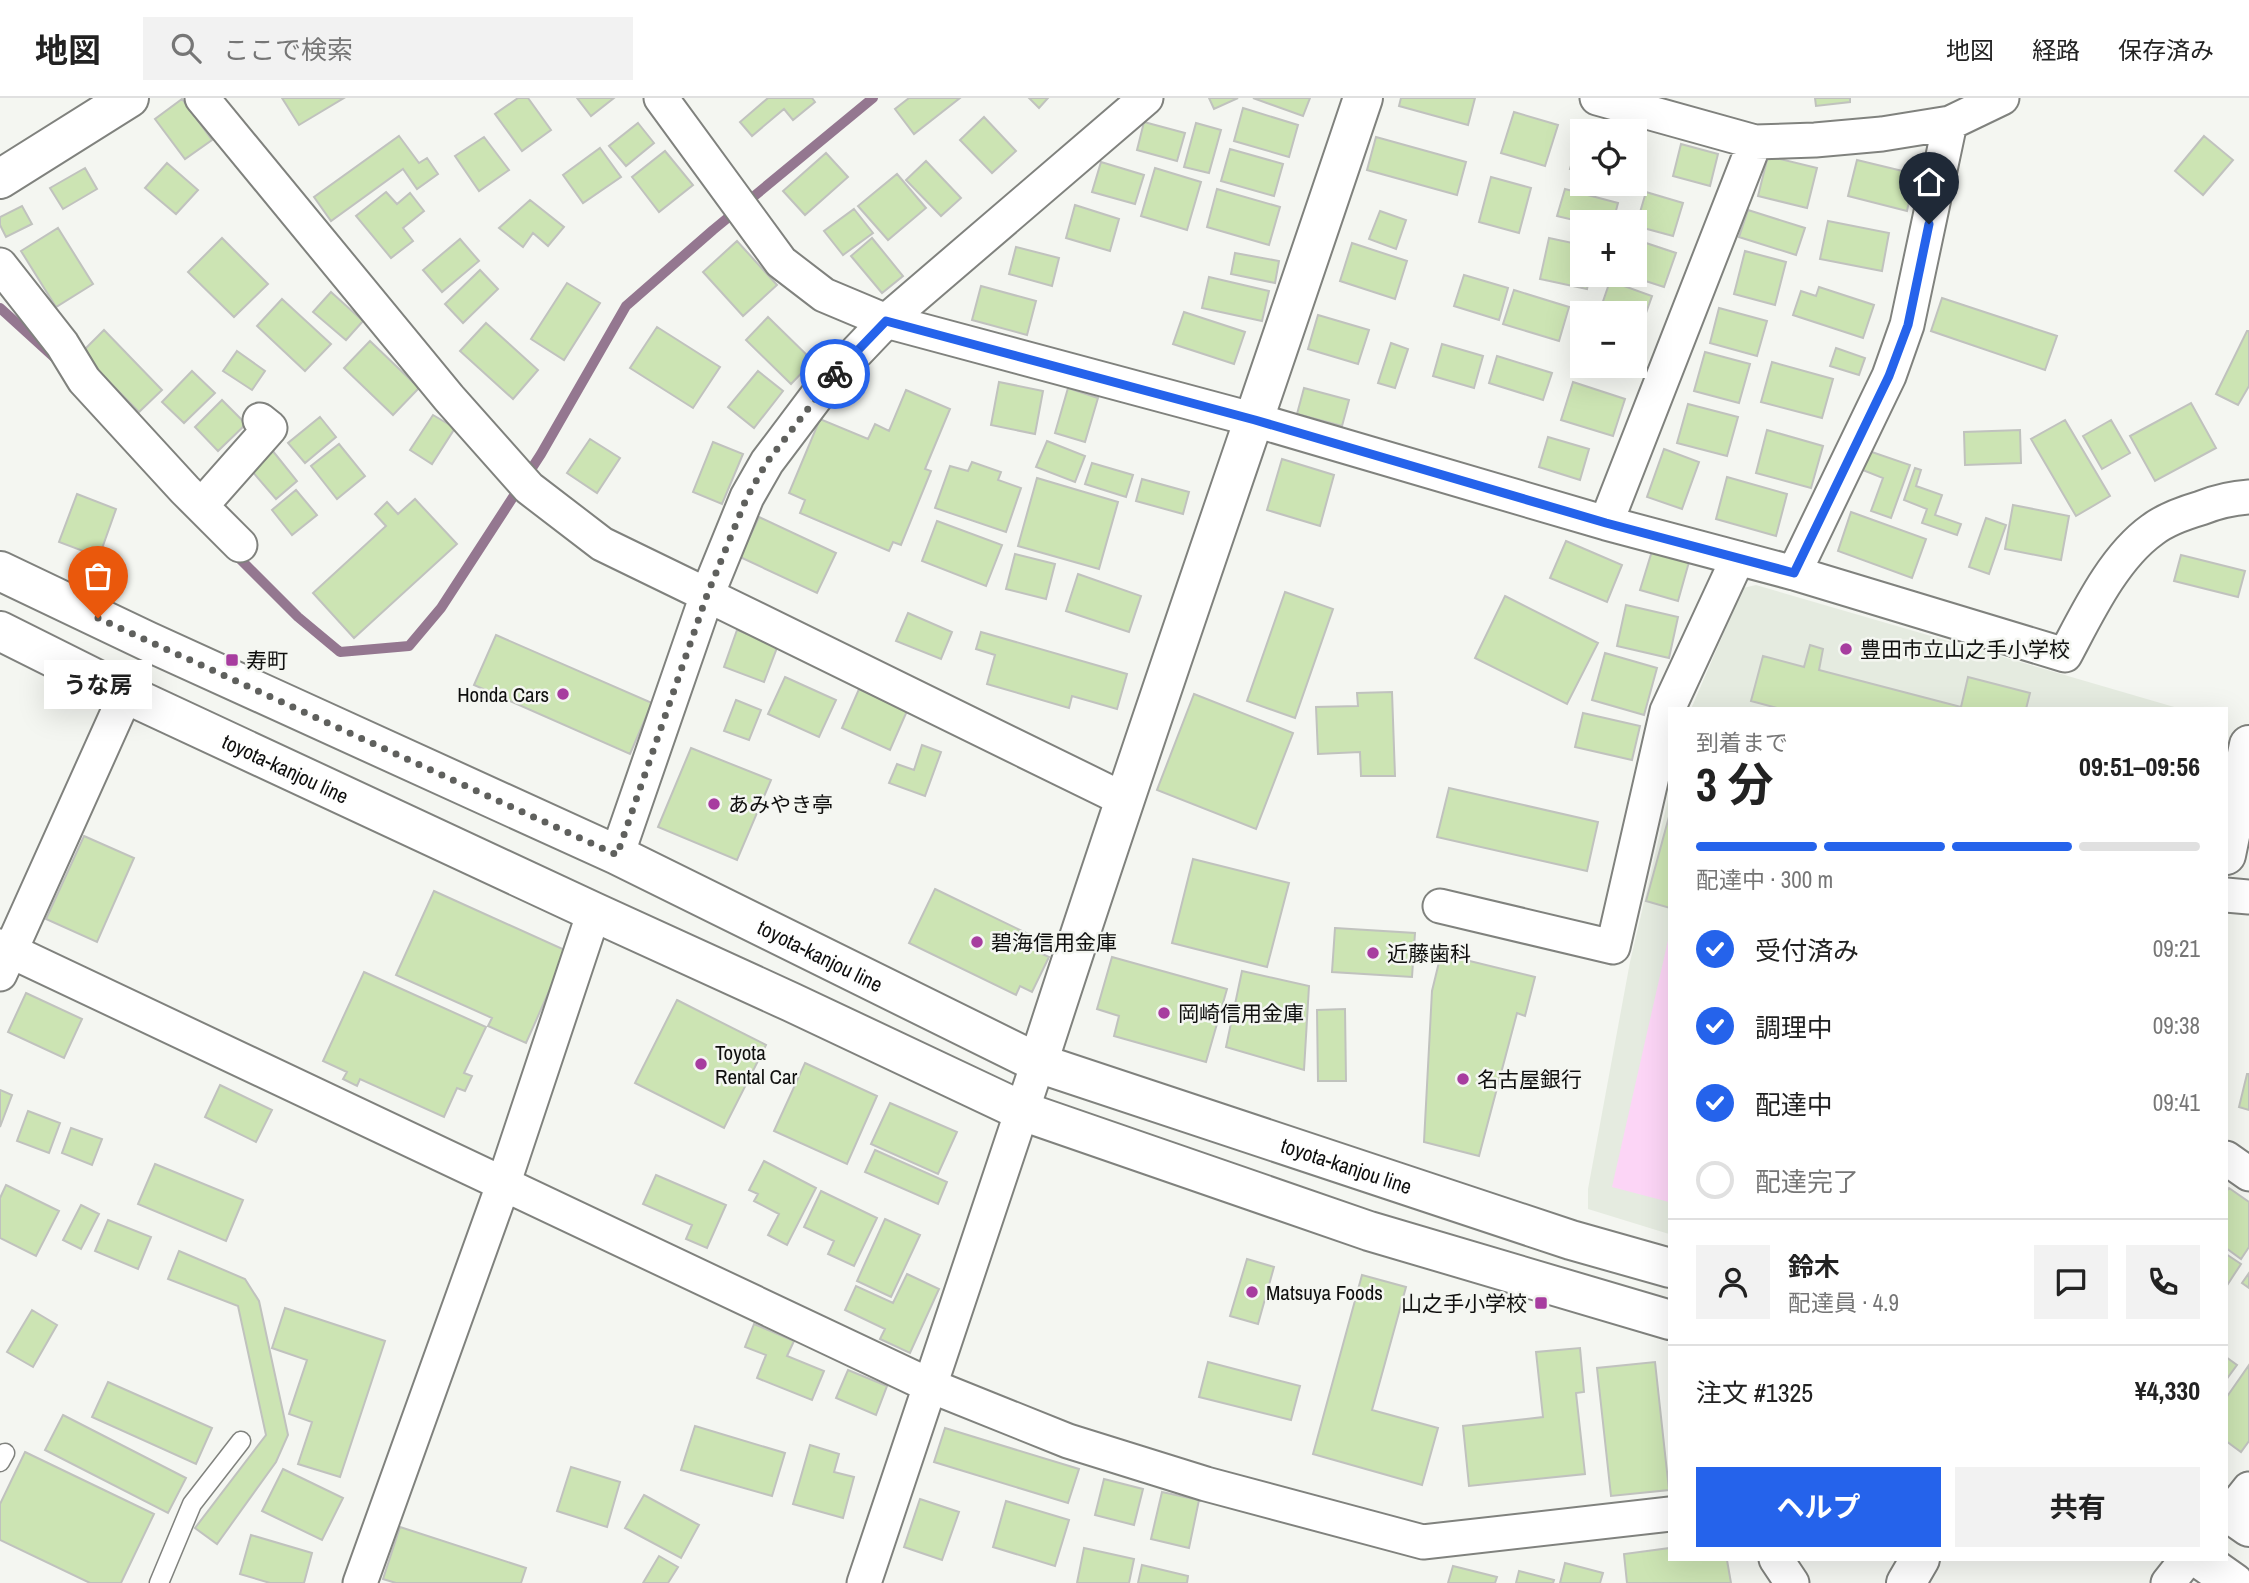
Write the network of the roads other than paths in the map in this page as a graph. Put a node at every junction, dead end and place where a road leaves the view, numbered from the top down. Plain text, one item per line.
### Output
1 (129, 98) edge
2 (202, 98) edge
3 (661, 98) edge
4 (1146, 98) edge
5 (1363, 98) edge
6 (1597, 98) edge
7 (2002, 98) edge
8 (1674, 108) edge
9 (1950, 123) junction
10 (1755, 142) junction
11 (0, 179) edge
12 (0, 265) edge
13 (886, 321) junction
14 (260, 420) dead end
15 (1255, 420) junction
16 (2249, 496) edge
17 (201, 506) junction
18 (1606, 523) junction
19 (240, 545) dead end
20 (1738, 558) junction
21 (0, 571) edge
22 (1794, 573) junction
23 (707, 595) junction
24 (0, 631) edge
25 (127, 694) junction
26 (1669, 707) edge
27 (1668, 709) edge
28 (2249, 745) edge
29 (1123, 799) junction
30 (2228, 845) edge
31 (617, 855) junction
32 (2228, 895) edge
33 (2249, 897) edge
34 (1440, 906) dead end
35 (594, 912) junction
36 (3, 957) edge
37 (1038, 1063) junction
38 (1021, 1111) junction
39 (2228, 1159) edge
40 (2249, 1174) edge
41 (503, 1185) junction
42 (1668, 1267) edge
43 (1668, 1319) edge
44 (931, 1386) junction
45 (241, 1441) dead end
46 (1668, 1514) edge
47 (1777, 1561) edge
48 (1919, 1561) edge
49 (2185, 1561) edge
50 (2203, 1561) edge
51 (159, 1583) edge
52 (360, 1583) edge
53 (864, 1583) edge
54 (1792, 1583) edge
55 (1906, 1583) edge
56 (2168, 1583) edge
57 (2234, 1583) edge

1 - 11 main road
2 - 23 street
3 - 13 street
4 - 13 street
5 - 15 main road
6 - 8 street
7 - 9 street
8 - 10 street
9 - 10 street
9 - 22 street
10 - 18 street
12 - 17 street
13 - 15 street
13 - 23 street
14 - 17 street
15 - 18 street
15 - 29 main road
16 - 22 street
17 - 19 street
18 - 20 street
20 - 22 street
20 - 26 street
21 - 31 main road, toyota-kanjou line
23 - 29 street
23 - 31 street
24 - 25 main road, toyota-kanjou line
25 - 35 main road, toyota-kanjou line
25 - 36 street
27 - 34 street
28 - 30 main road
29 - 37 main road
31 - 37 main road, toyota-kanjou line
32 - 33 street
35 - 38 main road, toyota-kanjou line
35 - 41 street
36 - 41 street
37 - 38 street
37 - 42 main road, toyota-kanjou line
38 - 43 main road, toyota-kanjou line
38 - 44 street
39 - 40 street
41 - 44 street
41 - 52 street
44 - 46 street
44 - 53 street
45 - 51 lane
47 - 54 street
48 - 55 main road
49 - 56 street
50 - 57 main road

